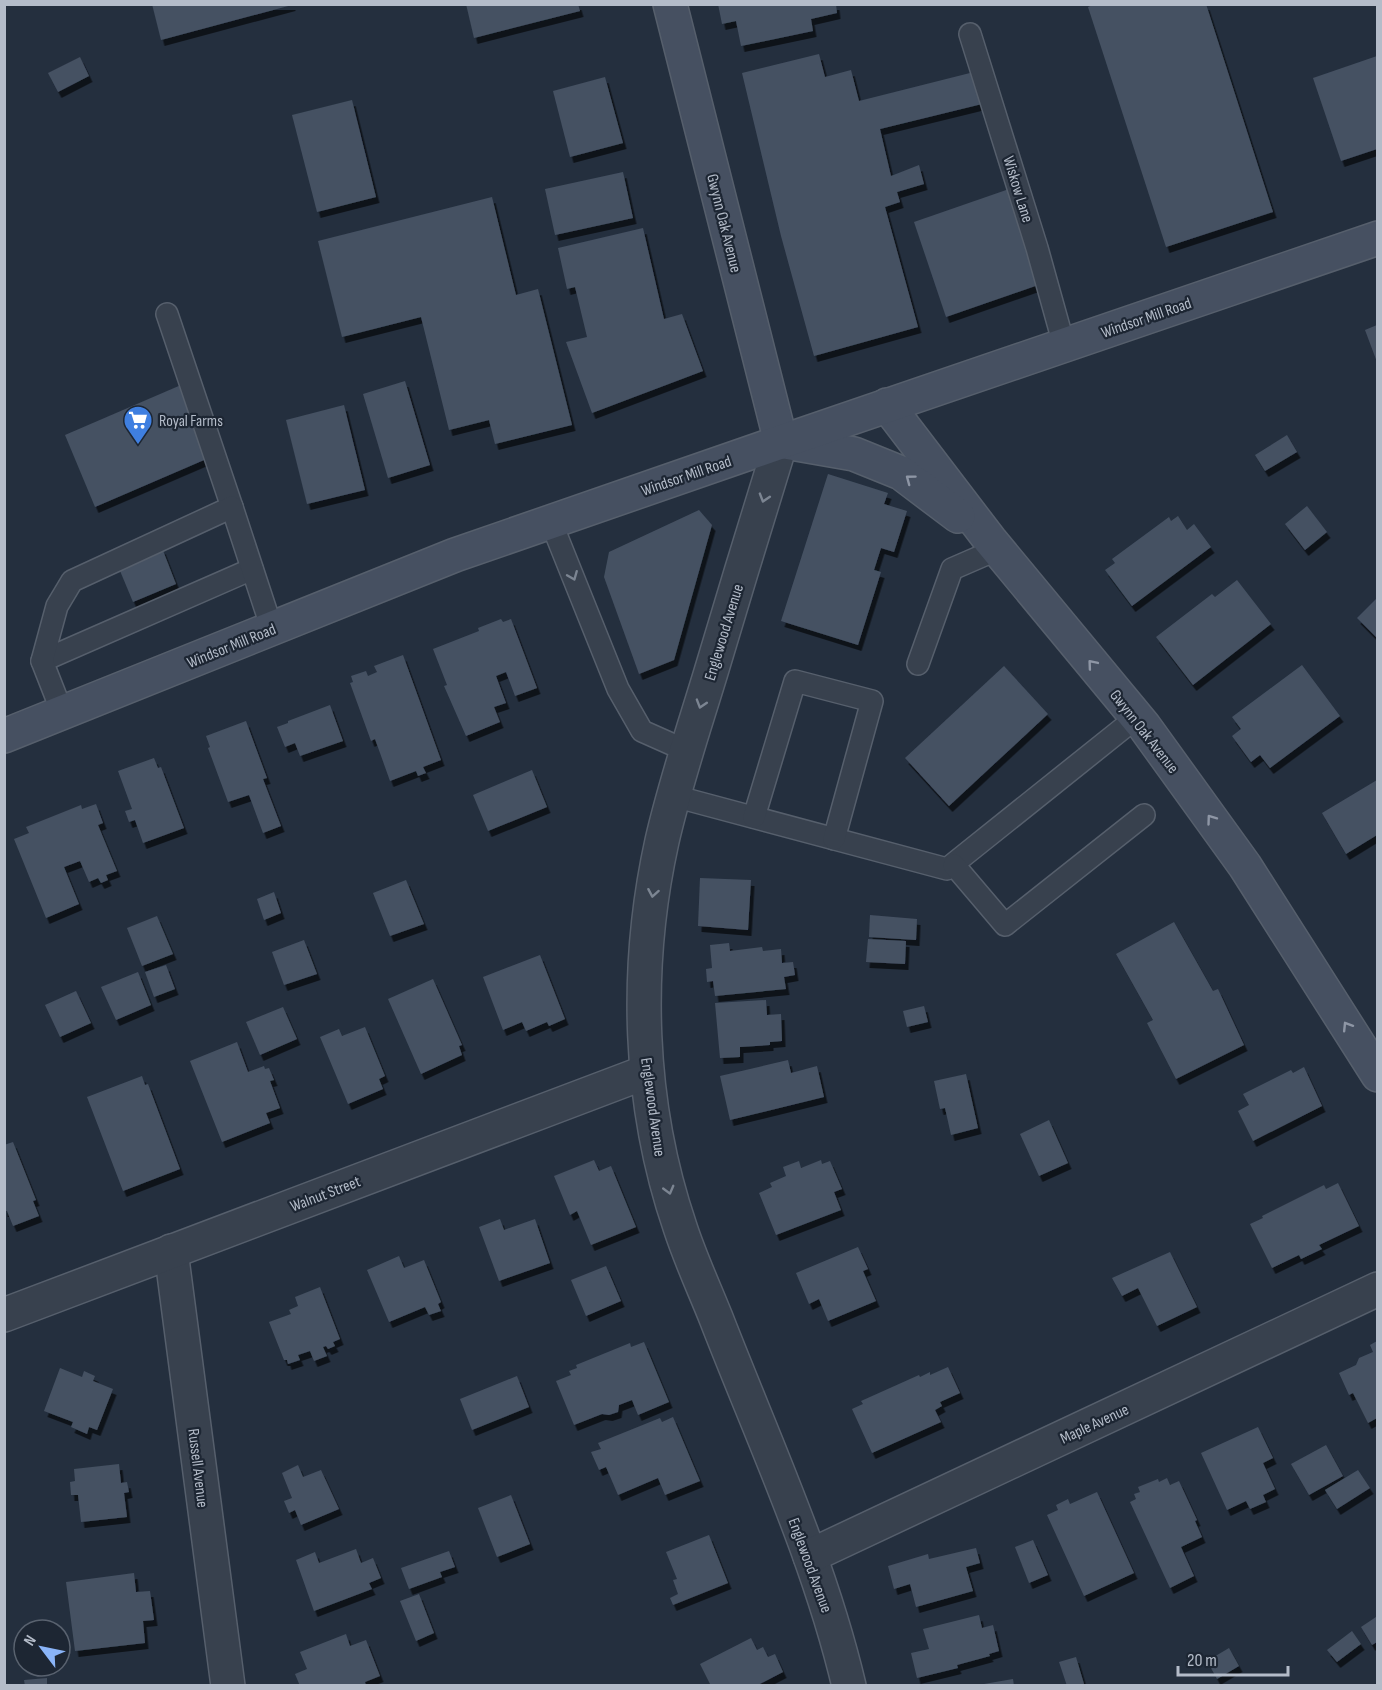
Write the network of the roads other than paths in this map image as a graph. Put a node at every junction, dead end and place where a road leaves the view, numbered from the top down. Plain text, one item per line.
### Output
1 (670, 4) edge
2 (970, 34) dead end
3 (1377, 238) edge
4 (167, 314) dead end
5 (1064, 345) junction
6 (888, 405) junction
7 (781, 442) junction
8 (232, 507) junction
9 (551, 522) junction
10 (994, 545) junction
11 (252, 569) junction
12 (272, 629) junction
13 (42, 661) junction
14 (918, 664) dead end
15 (62, 712) junction
16 (1137, 717) junction
17 (4, 736) edge
18 (687, 751) junction
19 (674, 796) junction
20 (1144, 815) dead end
21 (754, 817) junction
22 (834, 839) junction
23 (954, 865) junction
24 (646, 1072) junction
25 (1377, 1075) edge
26 (171, 1251) junction
27 (1377, 1289) edge
28 (4, 1315) edge
29 (810, 1556) junction
30 (228, 1686) edge
31 (849, 1686) edge

1 - 7 main road, Gwynn Oak Avenue
2 - 5 lane, Wiskow Lane
3 - 5 main road, Windsor Mill Road
4 - 8 lane
5 - 6 main road, Windsor Mill Road
6 - 7 main road, Windsor Mill Road
6 - 10 main road, Gwynn Oak Avenue
7 - 9 main road, Windsor Mill Road
10 -> 7 main road
7 -> 18 street, Englewood Avenue
8 - 11 lane
8 - 13 lane
9 - 12 main road, Windsor Mill Road
9 -> 18 lane
10 - 14 lane
16 -> 10 main road, Gwynn Oak Avenue
11 - 12 lane
11 - 13 lane
12 - 15 main road, Windsor Mill Road
13 - 15 lane
15 - 17 main road, Windsor Mill Road
16 - 23 lane
25 -> 16 main road, Gwynn Oak Avenue
18 - 19 street, Englewood Avenue
19 - 21 lane
19 -> 24 street, Englewood Avenue
20 - 23 lane
21 - 22 lane
21 - 22 lane
22 - 23 lane
24 - 26 street, Walnut Street
24 -> 29 street, Englewood Avenue
26 - 28 street, Walnut Street
26 - 30 street, Russell Avenue
27 - 29 street, Maple Avenue
29 - 31 street, Englewood Avenue

